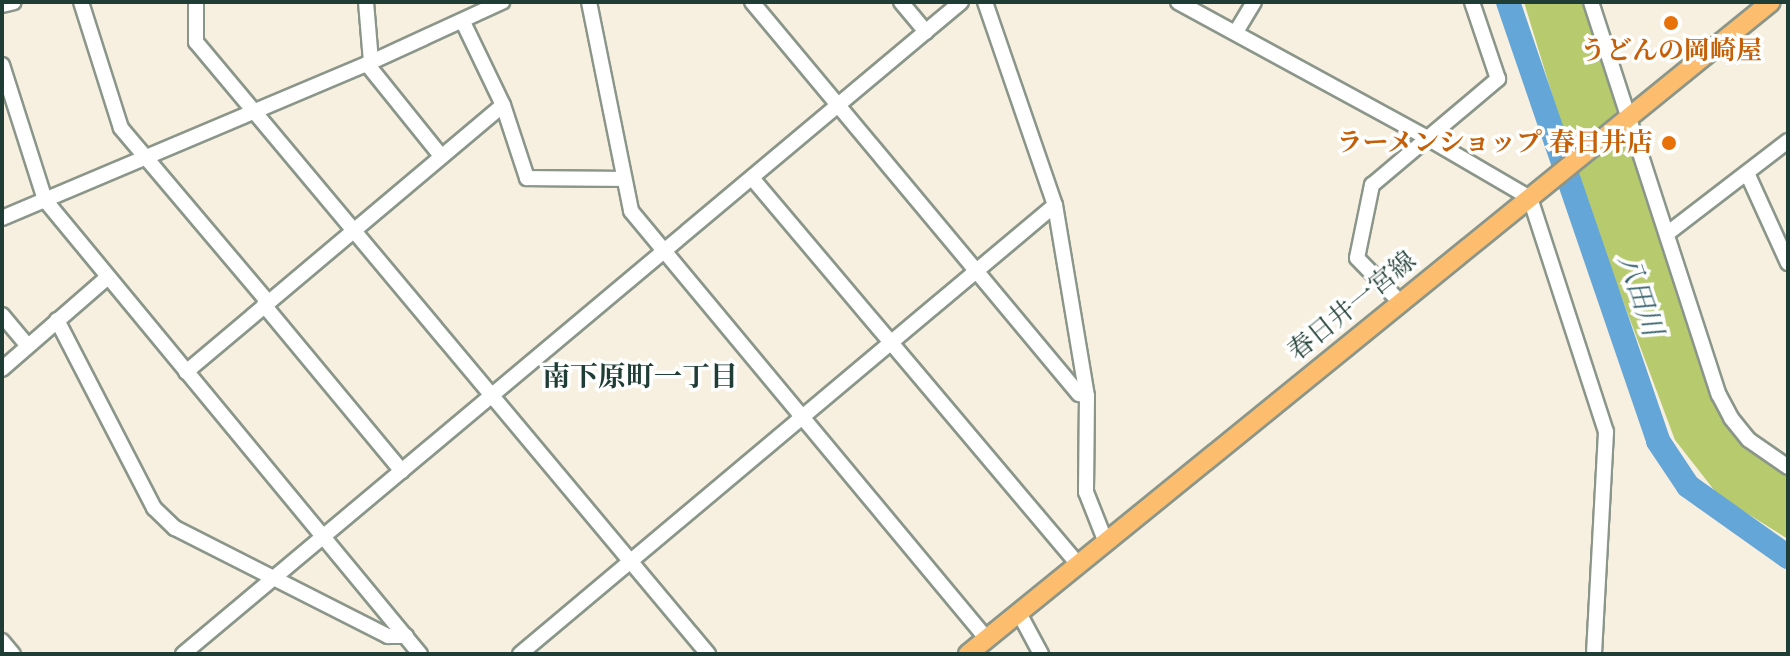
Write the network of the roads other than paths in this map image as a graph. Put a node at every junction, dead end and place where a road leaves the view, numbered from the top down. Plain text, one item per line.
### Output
1 (14, 2) edge
2 (81, 2) edge
3 (196, 2) edge
4 (366, 2) edge
5 (502, 2) edge
6 (589, 2) edge
7 (752, 2) edge
8 (901, 2) edge
9 (961, 2) edge
10 (985, 2) edge
11 (1178, 2) edge
12 (1254, 2) edge
13 (1472, 2) edge
14 (1591, 2) edge
15 (1771, 2) edge
16 (2, 5) edge
17 (463, 22) junction
18 (926, 32) junction
19 (1236, 32) junction
20 (369, 63) junction
21 (2, 65) edge
22 (839, 103) junction
23 (503, 105) junction
24 (255, 112) junction
25 (1624, 120) junction
26 (1429, 139) junction
27 (1788, 141) edge
28 (146, 155) junction
29 (441, 156) junction
30 (1747, 173) junction
31 (752, 178) junction
32 (624, 179) junction
33 (1530, 198) junction
34 (45, 200) junction
35 (1055, 205) junction
36 (2, 218) edge
37 (354, 229) junction
38 (1668, 233) junction
39 (664, 251) junction
40 (1788, 263) edge
41 (977, 271) junction
42 (108, 277) junction
43 (1399, 301) junction
44 (266, 304) junction
45 (2, 315) edge
46 (57, 320) junction
47 (891, 343) junction
48 (28, 346) junction
49 (2, 369) edge
50 (186, 372) junction
51 (493, 396) junction
52 (1087, 396) junction
53 (804, 417) junction
54 (1788, 467) edge
55 (402, 471) junction
56 (324, 537) junction
57 (1105, 540) junction
58 (632, 562) junction
59 (1077, 563) junction
60 (274, 578) junction
61 (1019, 613) junction
62 (406, 636) junction
63 (986, 638) junction
64 (2, 641) edge
65 (13, 654) edge
66 (183, 654) edge
67 (420, 654) edge
68 (520, 654) edge
69 (708, 654) edge
70 (968, 654) edge
71 (1041, 654) edge
72 (1594, 654) edge

1 - 16 street
2 - 28 street
3 - 24 street
4 - 20 street
5 - 17 street
6 - 32 street
7 - 22 street
8 - 18 street
9 - 18 street
10 - 35 street
11 - 19 street
12 - 19 street
13 - 26 street
14 - 25 street
15 - 25 main road, 春日井一宮線
17 - 20 street
17 - 23 street
18 - 22 street
19 - 26 street
20 - 24 street
20 - 29 street
21 - 34 street
22 - 31 street
22 - 41 street
23 - 29 street
23 - 32 street
24 - 28 street
24 - 37 street
25 - 33 main road, 春日井一宮線
25 - 38 street
26 - 33 street
26 - 43 street
27 - 30 street
28 - 34 street
28 - 44 street
29 - 37 street
30 - 38 street
30 - 40 street
31 - 39 street
31 - 47 street
32 - 39 street
33 - 43 main road, 春日井一宮線
33 - 72 street
34 - 36 street
34 - 42 street
35 - 41 street
35 - 52 street
37 - 44 street
37 - 51 street
38 - 54 street
39 - 51 street
39 - 53 street
41 - 47 street
41 - 52 street
42 - 46 street
42 - 50 street
43 - 57 main road, 春日井一宮線
44 - 50 street
44 - 55 street
45 - 48 street
46 - 48 street
46 - 60 street
47 - 53 street
47 - 59 street
48 - 49 street
50 - 56 street
51 - 55 street
51 - 58 street
52 - 57 street
53 - 58 street
53 - 63 street
55 - 56 street
56 - 60 street
56 - 62 street
57 - 59 main road, 春日井一宮線
58 - 68 street
58 - 69 street
59 - 61 main road, 春日井一宮線
60 - 62 street
60 - 66 street
61 - 63 main road, 春日井一宮線
61 - 71 street
62 - 67 street
63 - 70 main road, 春日井一宮線
64 - 65 street

